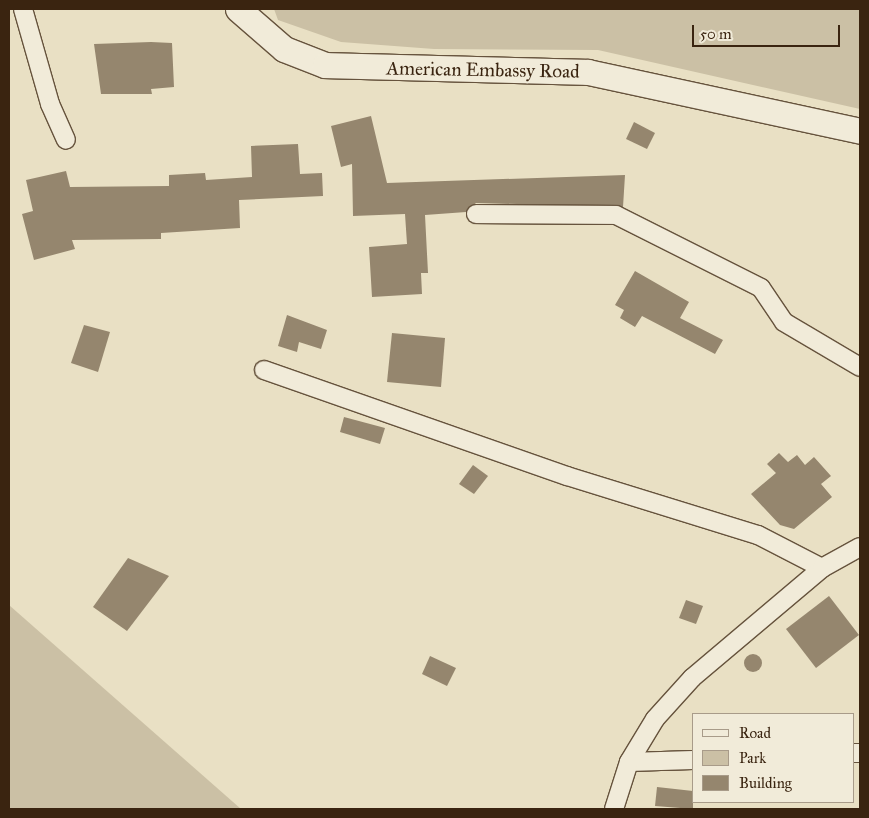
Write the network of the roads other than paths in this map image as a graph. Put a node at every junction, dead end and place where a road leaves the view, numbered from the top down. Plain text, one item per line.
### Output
1 (23, 9) edge
2 (238, 9) edge
3 (860, 131) edge
4 (66, 140) dead end
5 (476, 214) dead end
6 (860, 367) edge
7 (264, 370) dead end
8 (860, 547) edge
9 (822, 568) junction
10 (692, 760) edge
11 (629, 762) junction
12 (614, 809) edge

1 - 4 street
2 - 3 street, American Embassy Road
5 - 6 street
7 - 9 street
8 - 9 street
9 - 11 street
10 - 11 street
11 - 12 street

